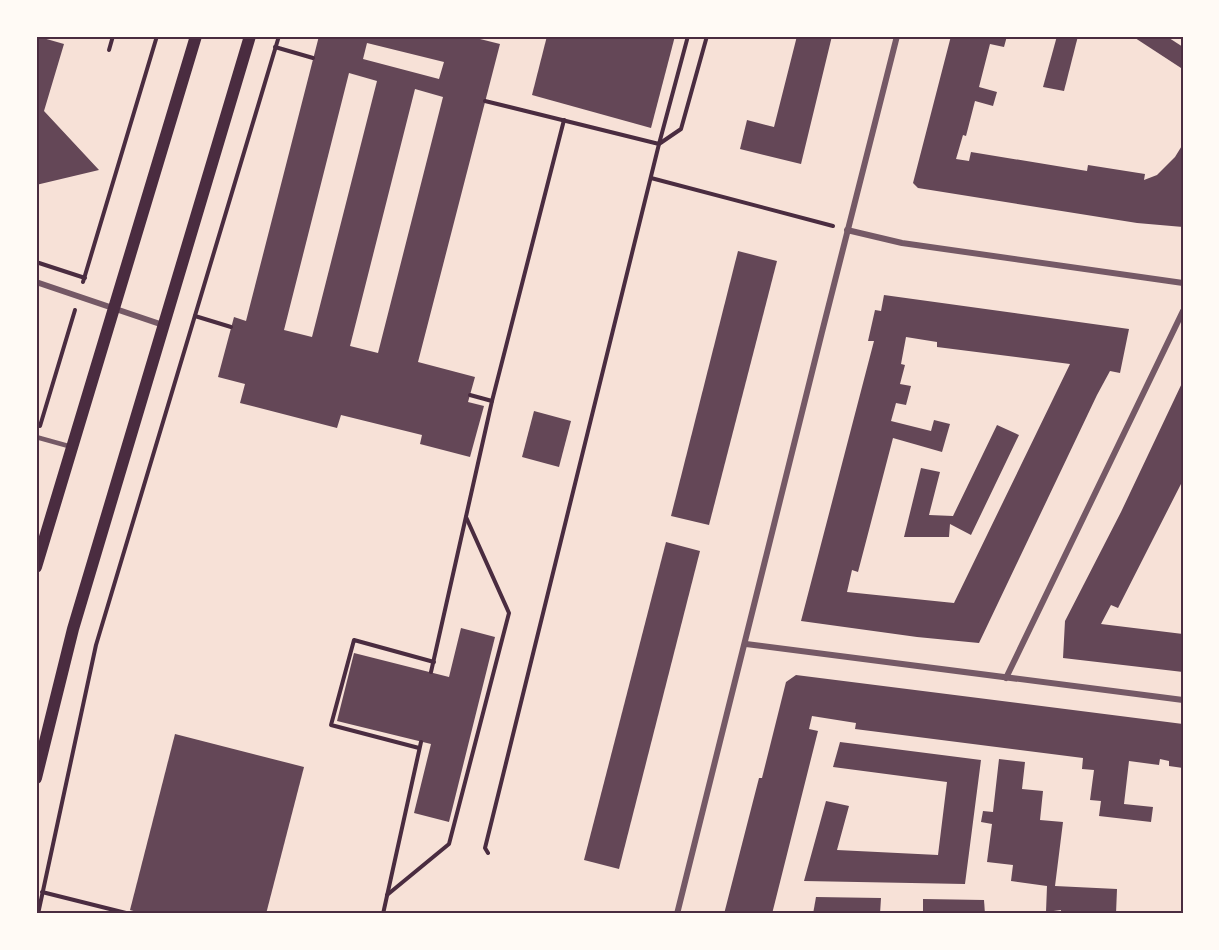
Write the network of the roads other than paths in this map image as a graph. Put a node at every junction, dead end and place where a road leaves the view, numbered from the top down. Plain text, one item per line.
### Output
1 (196, 36) edge
2 (250, 36) edge
3 (897, 36) edge
4 (847, 230) junction
5 (36, 282) edge
6 (1183, 283) edge
7 (114, 308) junction
8 (1183, 310) edge
9 (163, 326) junction
10 (37, 437) edge
11 (72, 447) junction
12 (36, 567) edge
13 (746, 644) junction
14 (1006, 678) junction
15 (1183, 700) edge
16 (36, 778) edge
17 (676, 914) edge

1 - 7 main road
2 - 9 main road
3 - 4 street
4 - 6 street
4 - 13 street
5 - 7 street
7 - 9 street
7 - 11 main road
8 - 14 street
9 - 16 main road
10 - 11 lane
11 - 12 main road
13 - 14 street
13 - 17 street
14 - 15 street

